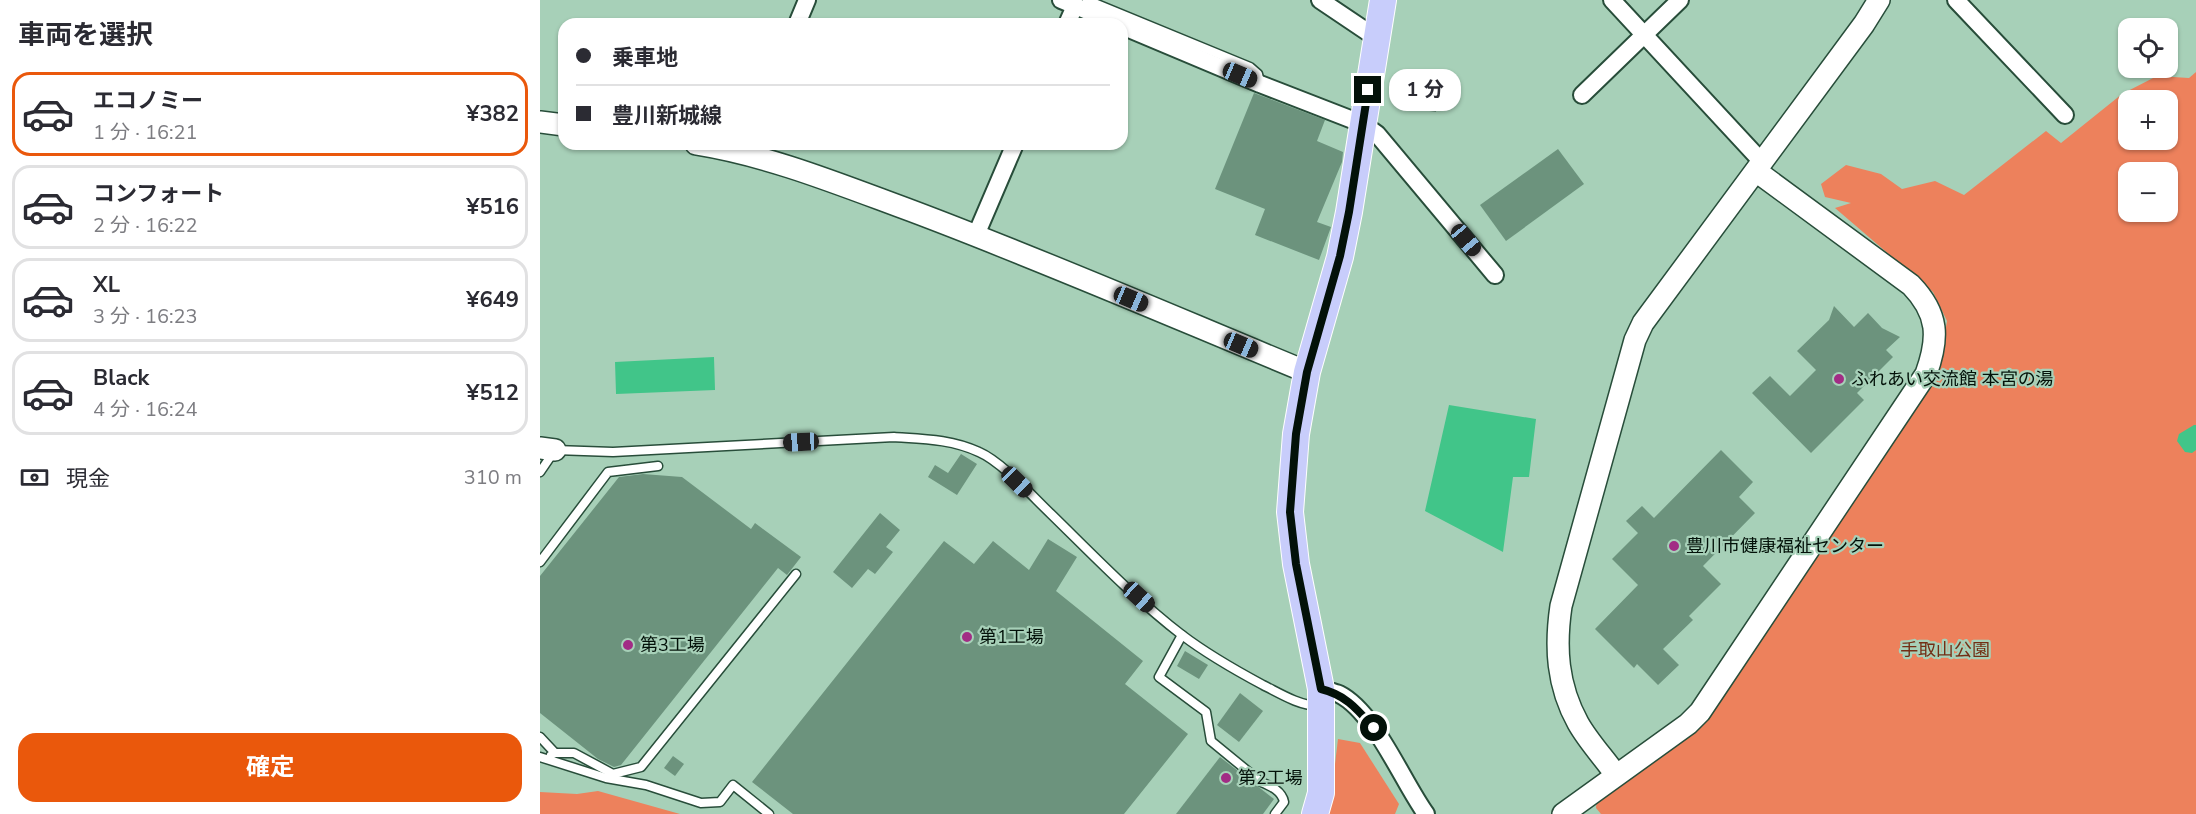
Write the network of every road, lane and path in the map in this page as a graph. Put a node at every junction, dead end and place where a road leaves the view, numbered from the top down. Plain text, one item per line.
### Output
1 (807, 0) edge
2 (1320, 0) edge
3 (1383, 0) edge
4 (1612, 0) edge
5 (1680, 0) edge
6 (1879, 0) edge
7 (1956, 0) edge
8 (1074, 2) edge
9 (800, 18) edge
10 (1069, 18) edge
11 (1106, 18) edge
12 (1117, 18) edge
13 (1128, 22) edge
14 (1128, 28) edge
15 (1377, 34) junction
16 (1645, 34) junction
17 (1260, 84) junction
18 (1582, 95) dead end
19 (2065, 115) dead end
20 (540, 122) edge
21 (1363, 123) junction
22 (558, 124) edge
23 (751, 150) edge
24 (1013, 150) edge
25 (1760, 167) junction
26 (976, 235) junction
27 (1495, 275) dead end
28 (1307, 372) junction
29 (547, 449) edge
30 (658, 466) dead end
31 (540, 472) edge
32 (540, 562) edge
33 (796, 574) dead end
34 (1182, 635) junction
35 (1321, 698) junction
36 (540, 737) edge
37 (555, 753) junction
38 (543, 758) edge
39 (1616, 775) junction
40 (1420, 811) edge
41 (769, 814) edge
42 (1275, 814) edge
43 (1315, 814) edge
44 (1563, 814) edge

1 - 9 street
2 - 15 street
3 - 15 main road
4 - 16 street
5 - 16 street
6 - 25 street
7 - 19 street
8 - 10 street
8 - 11 street
8 - 12 lane
13 - 17 lane
14 - 17 street
15 - 21 main road
16 - 18 street
16 - 25 street
17 - 21 street
20 - 22 street
21 - 27 street
21 - 28 main road
23 - 26 street
24 - 26 street
25 - 39 street
25 - 39 street
26 - 28 street
28 - 35 main road
29 - 31 lane
29 - 34 lane
30 - 32 lane
33 - 37 lane
34 - 35 lane
34 - 42 lane
35 - 40 street
35 - 43 main road
36 - 37 lane
37 - 38 lane
38 - 41 lane
39 - 44 street

